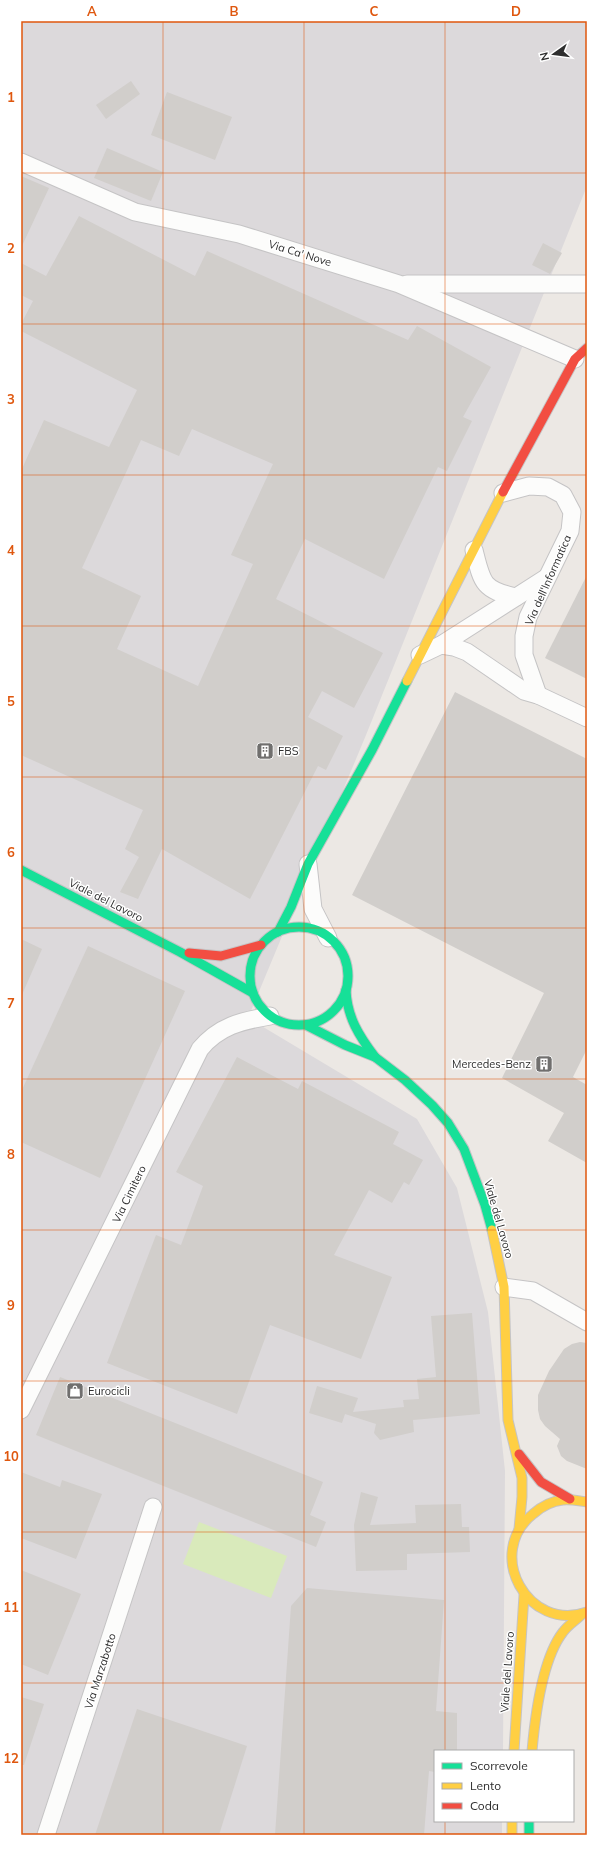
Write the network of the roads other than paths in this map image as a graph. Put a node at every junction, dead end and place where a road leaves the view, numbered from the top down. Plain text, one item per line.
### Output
1 (21, 162) edge
2 (399, 284) junction
3 (586, 285) edge
4 (581, 354) edge
5 (503, 493) junction
6 (474, 550) junction
7 (546, 578) junction
8 (516, 597) junction
9 (441, 645) junction
10 (420, 656) junction
11 (538, 695) junction
12 (587, 718) edge
13 (308, 864) junction
14 (21, 870) edge
15 (278, 932) junction
16 (328, 938) junction
17 (261, 945) junction
18 (180, 952) junction
19 (346, 990) junction
20 (253, 993) junction
21 (270, 1016) junction
22 (306, 1025) junction
23 (375, 1057) junction
24 (504, 1287) junction
25 (587, 1322) edge
26 (21, 1410) edge
27 (514, 1448) junction
28 (570, 1499) junction
29 (587, 1502) edge
30 (153, 1507) dead end
31 (518, 1528) junction
32 (524, 1595) junction
33 (584, 1614) edge
34 (514, 1750) edge
35 (532, 1750) edge
36 (512, 1822) edge
37 (529, 1822) edge
38 (46, 1835) edge
39 (512, 1835) edge
40 (529, 1835) edge

1 - 2 street, Via Ca' Nove
2 - 3 street
2 - 4 street, Via Ca' Nove
4 - 5 street
5 - 6 street
5 - 7 street, Via dell'Informatica
6 - 8 street
6 - 10 street
7 - 8 street
7 - 11 street, Via dell'Informatica
8 - 9 street
9 - 10 street
9 - 11 street
10 - 13 street
11 - 12 street
13 - 15 street
13 - 16 street
14 - 18 street, Viale del Lavoro
15 - 16 street, Viale del Lavoro
15 - 17 street, Viale del Lavoro
16 - 19 street, Viale del Lavoro
17 - 18 street, Viale del Lavoro
17 - 20 street, Viale del Lavoro
18 - 20 street, Viale del Lavoro
19 - 22 street, Viale del Lavoro
19 - 23 street, Viale del Lavoro
20 - 21 street, Viale del Lavoro
21 - 22 street, Viale del Lavoro
21 - 26 street, Via Cimitero
22 - 23 street, Viale del Lavoro
23 - 24 street, Viale del Lavoro
24 - 25 street
24 - 27 street, Viale del Lavoro
27 - 28 street, Viale del Lavoro
27 - 31 street, Viale del Lavoro
28 - 29 street, Viale del Lavoro
28 - 31 street, Viale del Lavoro
30 - 38 street, Via Marzabotto
31 - 32 street, Viale del Lavoro
32 - 33 street, Viale del Lavoro
32 - 34 street, Viale del Lavoro
33 - 35 street, Viale del Lavoro
36 - 39 street
37 - 40 street

